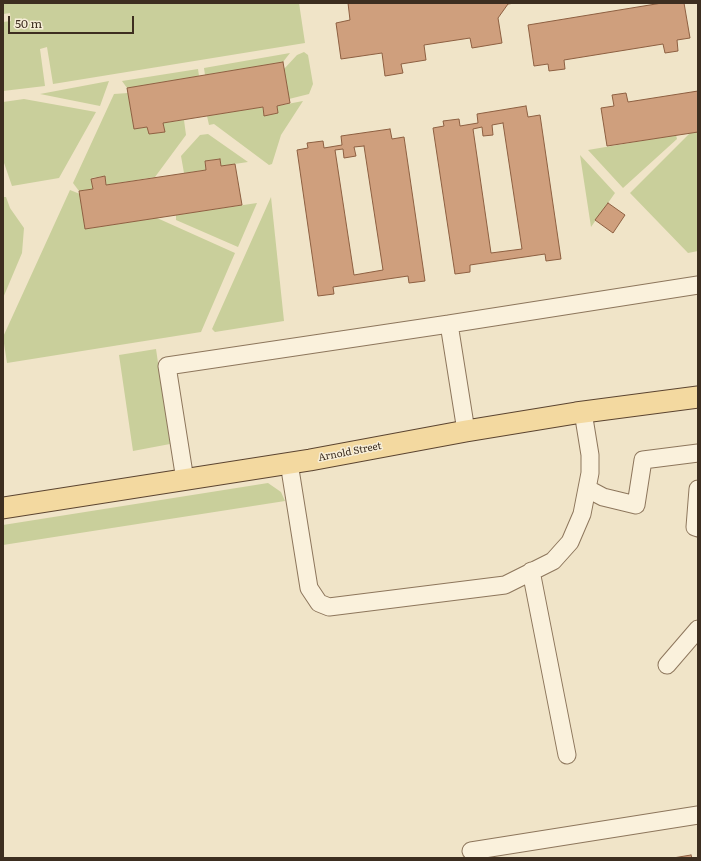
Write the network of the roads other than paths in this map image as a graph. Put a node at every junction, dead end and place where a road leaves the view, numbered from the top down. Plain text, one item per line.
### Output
1 (698, 286) edge
2 (449, 324) junction
3 (698, 397) edge
4 (583, 412) junction
5 (466, 431) junction
6 (698, 453) edge
7 (289, 463) junction
8 (185, 480) junction
9 (588, 489) junction
10 (698, 489) edge
11 (9, 503) edge
12 (698, 528) edge
13 (531, 572) junction
14 (698, 629) edge
15 (667, 666) dead end
16 (567, 755) dead end
17 (698, 815) edge
18 (471, 851) dead end

1 - 2 lane
2 - 5 lane
2 - 8 lane
3 - 4 main road, Arnold Street
4 - 5 main road, Arnold Street
4 - 9 lane
5 - 7 main road, Arnold Street
6 - 9 lane
7 - 8 main road, Arnold Street
7 - 13 lane
8 - 11 main road, Arnold Street
9 - 13 lane
10 - 12 lane
13 - 16 lane
14 - 15 lane
17 - 18 lane

